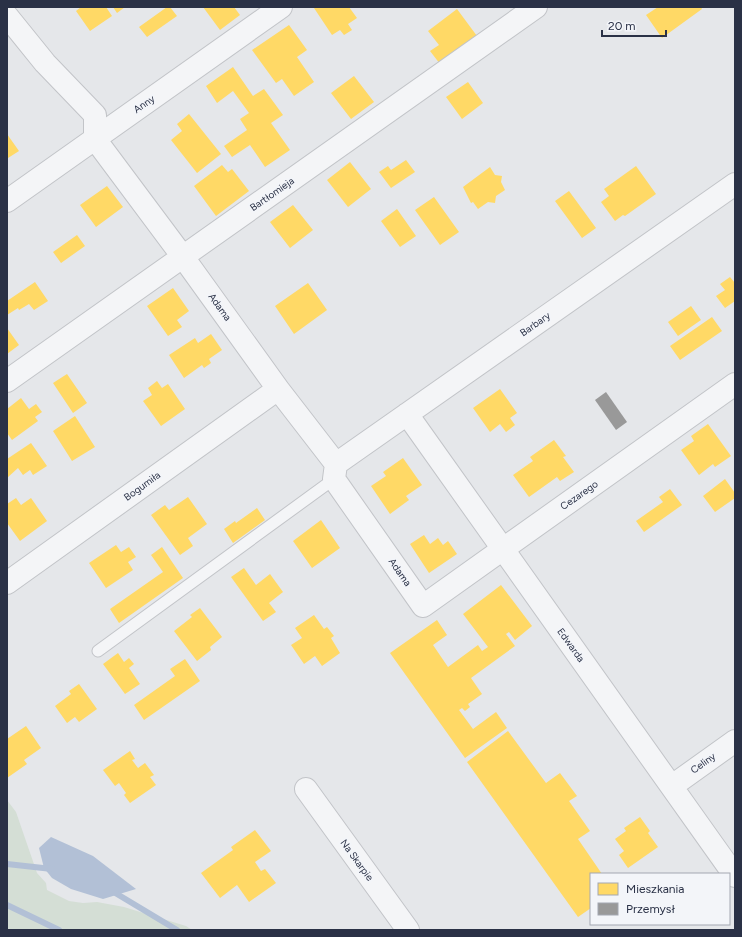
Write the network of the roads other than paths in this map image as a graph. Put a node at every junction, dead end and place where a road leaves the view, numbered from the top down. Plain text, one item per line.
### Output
1 (280, 7) edge
2 (536, 7) edge
3 (7, 16) edge
4 (95, 139) junction
5 (735, 184) edge
6 (7, 201) edge
7 (183, 257) junction
8 (7, 381) edge
9 (735, 384) edge
10 (278, 389) junction
11 (407, 414) junction
12 (335, 471) junction
13 (502, 549) junction
14 (7, 583) edge
15 (423, 606) joint
16 (98, 651) dead end
17 (735, 741) edge
18 (672, 786) junction
19 (306, 790) dead end
20 (735, 876) edge
21 (408, 930) edge

1 - 4 street, Anny
2 - 7 street, Bartłomieja
3 - 4 street
4 - 6 street, Anny
4 - 7 street, Adama
5 - 11 street, Barbary
7 - 8 street, Bartłomieja
7 - 10 street, Adama
9 - 13 street, Cezarego
10 - 12 street, Adama
10 - 14 street, Bogumiła
11 - 12 street, Barbary
11 - 13 street, Edwarda
12 - 15 street, Adama
12 - 16 lane
13 - 15 street, Cezarego
13 - 18 street, Edwarda
17 - 18 street, Celiny
18 - 20 street, Edwarda
19 - 21 street, Na Skarpie

